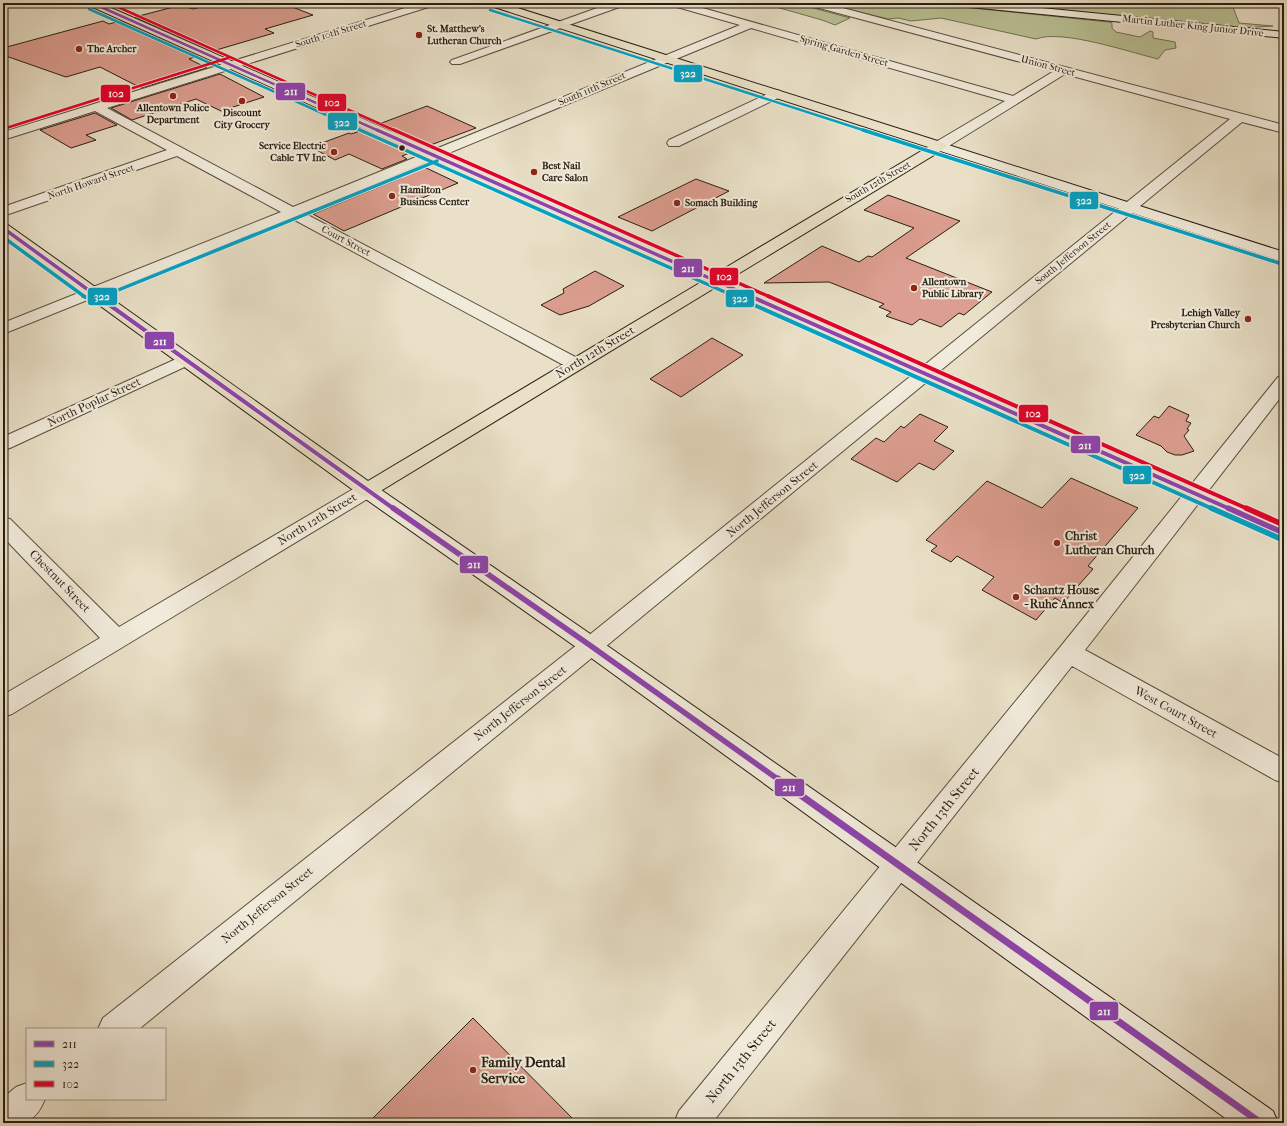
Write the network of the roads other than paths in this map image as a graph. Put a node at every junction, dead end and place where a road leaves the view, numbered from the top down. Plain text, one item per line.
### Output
1 (92, 3) edge
2 (431, 3) edge
3 (621, 3) edge
4 (674, 3) edge
5 (812, 3) edge
6 (960, 3) edge
7 (496, 4) edge
8 (560, 25) junction
9 (750, 25) junction
10 (1284, 35) edge
11 (667, 59) junction
12 (456, 62) dead end
13 (230, 65) junction
14 (1064, 70) junction
15 (776, 94) junction
16 (1014, 100) junction
17 (96, 107) junction
18 (1240, 117) junction
19 (1284, 129) edge
20 (3, 136) edge
21 (674, 143) dead end
22 (939, 146) junction
23 (178, 151) junction
24 (434, 155) junction
25 (1129, 207) junction
26 (3, 212) edge
27 (292, 212) junction
28 (3, 228) edge
29 (1284, 257) edge
30 (713, 281) junction
31 (92, 293) junction
32 (3, 330) edge
33 (185, 360) junction
34 (574, 364) junction
35 (924, 373) junction
36 (1284, 381) edge
37 (3, 444) edge
38 (367, 490) junction
39 (1195, 494) junction
40 (3, 524) edge
41 (1284, 533) edge
42 (116, 640) junction
43 (592, 646) junction
44 (1069, 653) junction
45 (3, 708) edge
46 (1284, 772) edge
47 (898, 865) junction
48 (115, 1028) edge
49 (27, 1100) edge
50 (3, 1119) edge
51 (692, 1123) edge
52 (1261, 1123) edge

1 - 13 main road
2 - 13 street, South 10th Street
3 - 8 street
4 - 9 street, Spring Garden Street
5 - 14 street, Union Street
6 - 10 street, Martin Luther King Junior Drive
7 - 8 main road
8 - 11 main road
8 - 12 street
9 - 11 street, South 11th Street
9 - 16 street, Spring Garden Street
11 - 15 main road
11 - 24 street, South 11th Street
13 - 17 street, South 10th Street
13 - 24 main road
14 - 16 street, South 12th Street
14 - 18 street, Union Street
15 - 21 street
15 - 22 main road
16 - 22 street, South 12th Street
17 - 20 street, South 10th Street
17 - 23 street, Court Street
18 - 19 street, Union Street
18 - 25 street, South Jefferson Street
22 - 25 street
22 - 30 main road, South 12th Street
23 - 26 street, North Howard Street
23 - 27 street, Court Street
24 - 27 street, South 11th Street
24 - 30 main road
25 - 29 street
25 - 35 street, South Jefferson Street
27 - 31 street, South 11th Street
27 - 34 street, Court Street
28 - 31 main road
30 - 34 main road, North 12th Street
30 - 35 main road
31 - 32 street, South 11th Street
31 - 33 main road
33 - 37 street, North Poplar Street
33 - 38 main road
34 - 38 main road, North 12th Street
35 - 39 main road
35 - 43 street, North Jefferson Street
36 - 39 street, North 13th Street
38 - 42 street, North 12th Street
38 - 43 street
39 - 41 main road
39 - 44 street, North 13th Street
40 - 42 street, Chestnut Street
42 - 45 street, North 12th Street
43 - 47 street
43 - 48 street, North Jefferson Street
44 - 46 street, West Court Street
44 - 47 street, North 13th Street
47 - 51 street, North 13th Street
47 - 52 street
49 - 50 street

